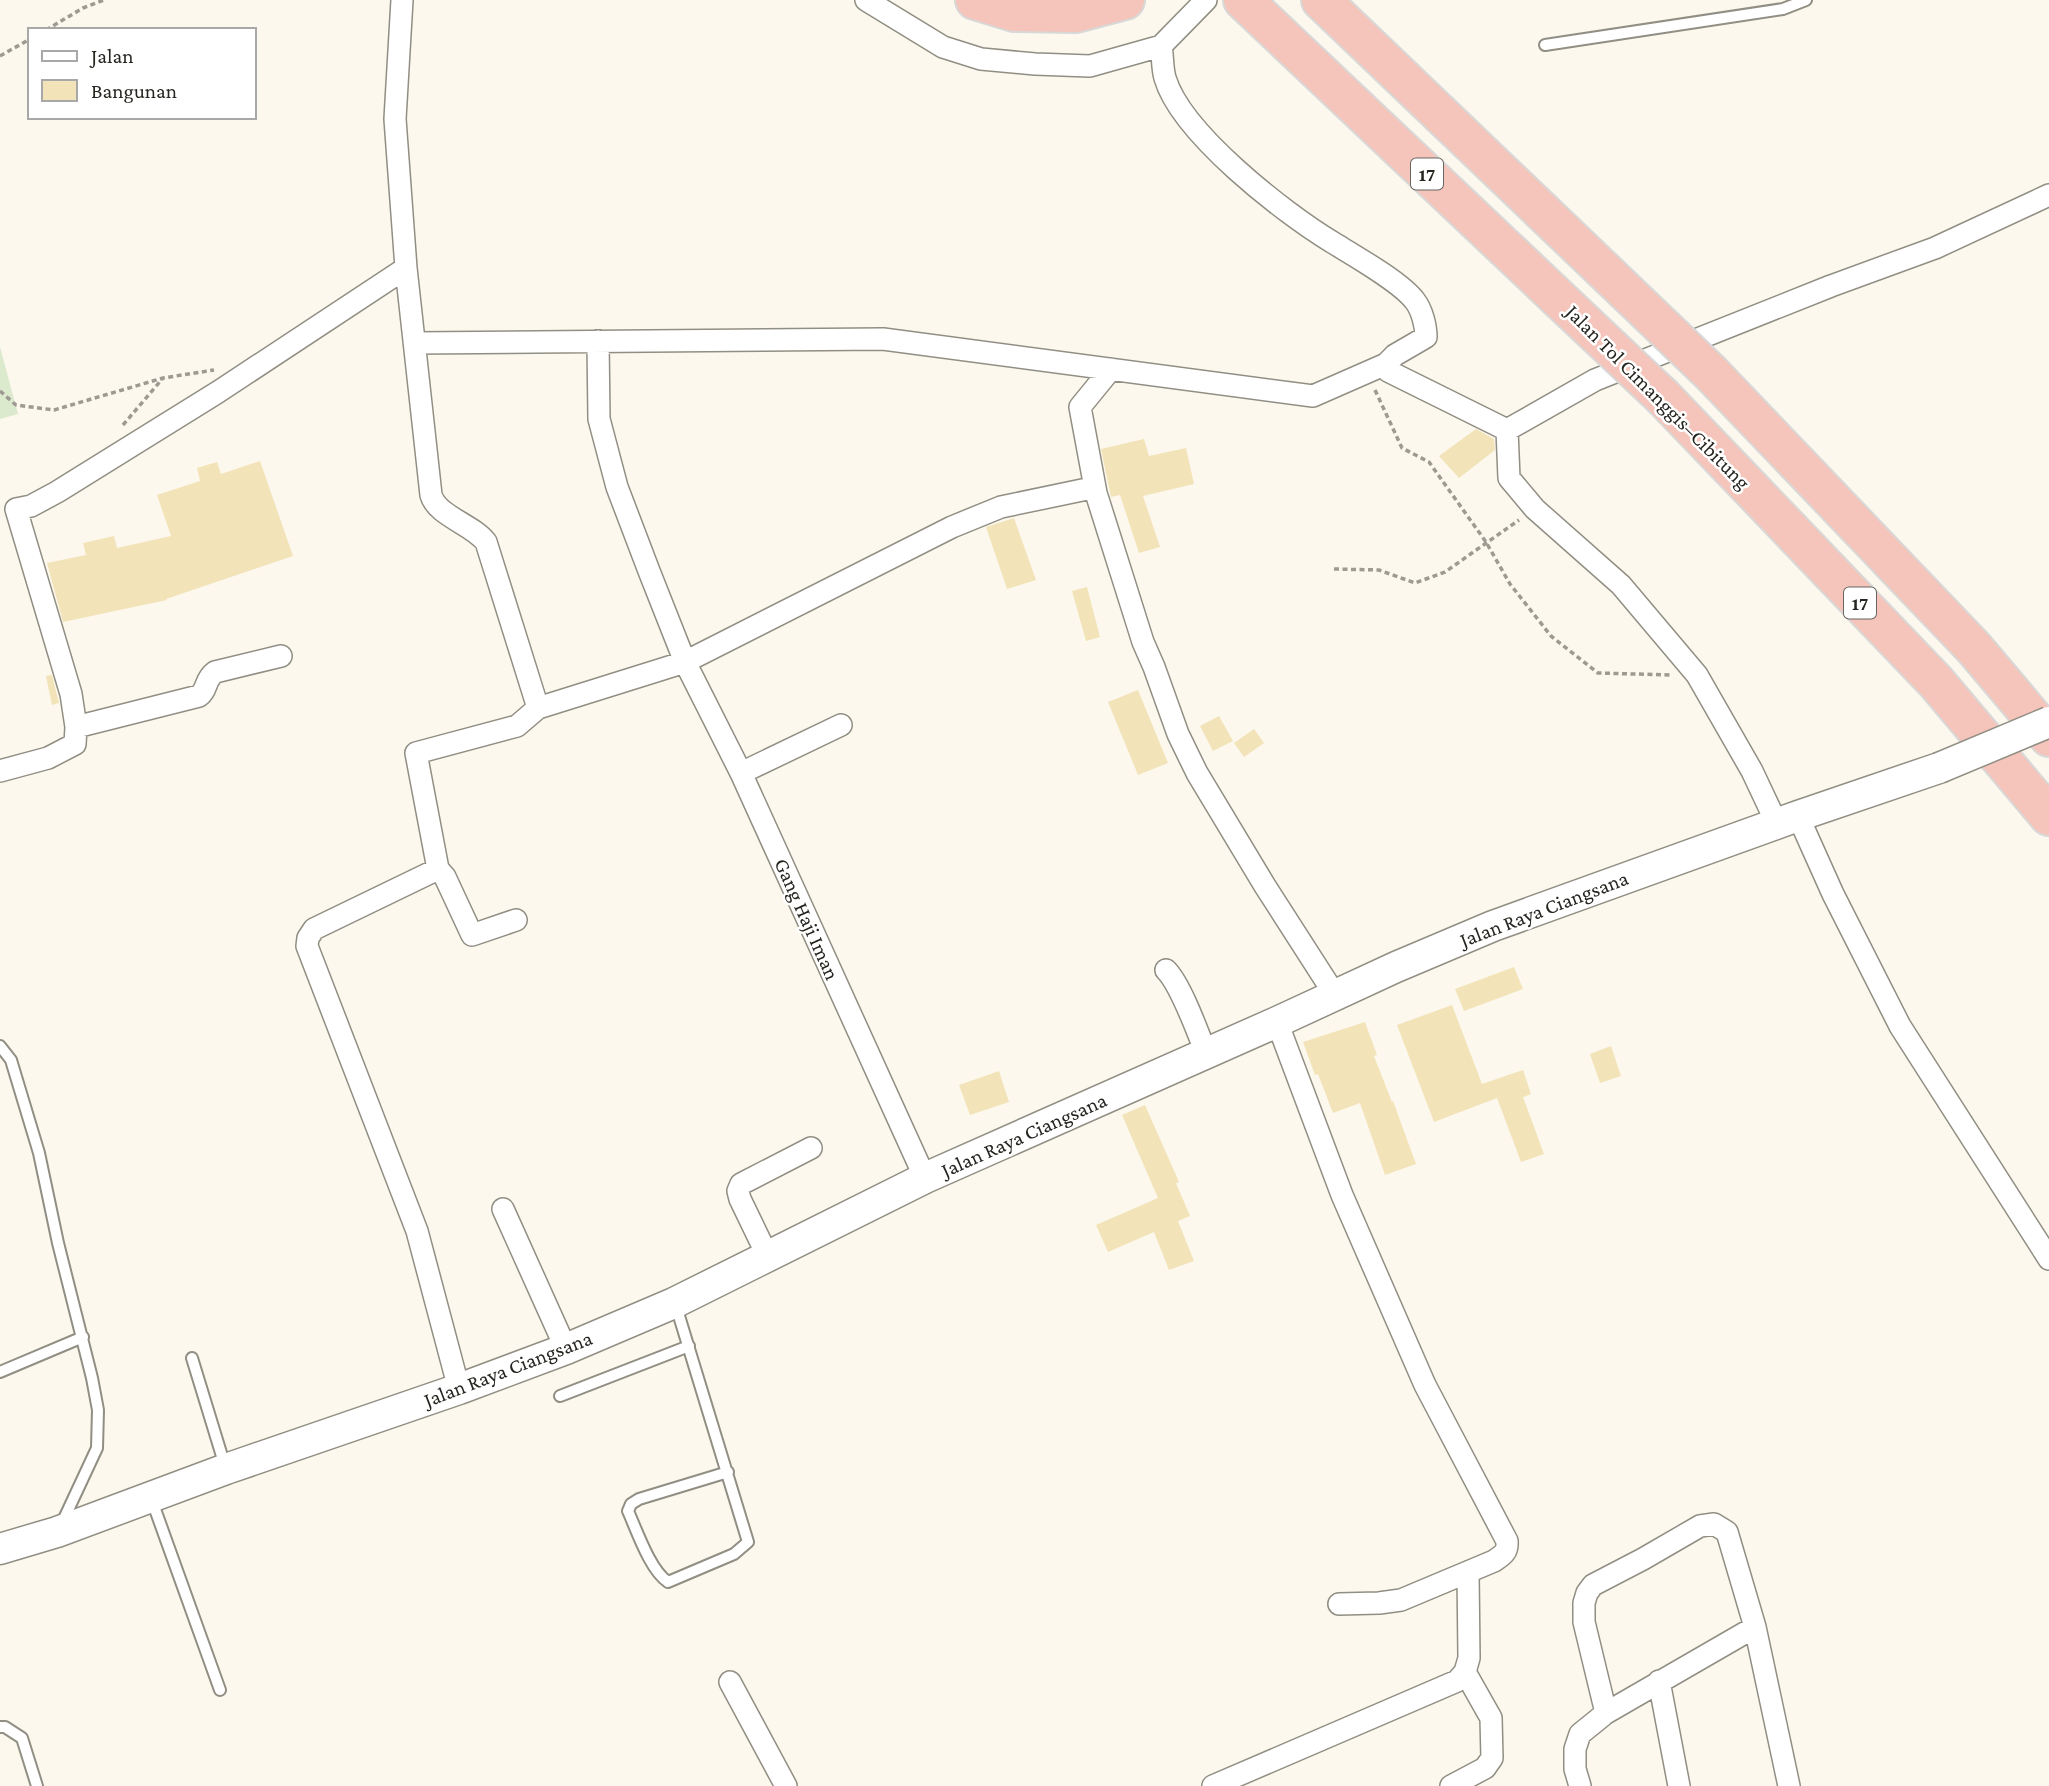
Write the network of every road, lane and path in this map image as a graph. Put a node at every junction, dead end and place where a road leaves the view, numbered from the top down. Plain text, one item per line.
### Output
1 (104, 0) edge
2 (402, 0) edge
3 (866, 0) edge
4 (975, 0) edge
5 (1125, 0) edge
6 (1206, 0) edge
7 (1243, 0) edge
8 (1321, 0) edge
9 (1806, 0) edge
10 (49, 28) edge
11 (28, 40) edge
12 (1545, 45) dead end
13 (1161, 46) junction
14 (0, 56) edge
15 (2049, 195) edge
16 (406, 268) junction
17 (598, 341) junction
18 (415, 343) junction
19 (1376, 368) junction
20 (1111, 369) junction
21 (214, 370) dead end
22 (163, 378) junction
23 (0, 391) edge
24 (1507, 430) junction
25 (106, 462) junction
26 (1096, 494) junction
27 (1535, 509) junction
28 (8, 512) edge
29 (1486, 542) junction
30 (1334, 569) dead end
31 (281, 656) dead end
32 (685, 662) junction
33 (1697, 675) junction
34 (538, 709) junction
35 (2049, 722) edge
36 (841, 725) dead end
37 (76, 727) junction
38 (2049, 737) edge
39 (0, 771) edge
40 (741, 773) junction
41 (2049, 816) edge
42 (1787, 820) junction
43 (438, 869) junction
44 (516, 920) dead end
45 (1166, 970) dead end
46 (1335, 995) junction
47 (1277, 1022) junction
48 (0, 1046) edge
49 (1206, 1054) junction
50 (811, 1148) dead end
51 (925, 1178) junction
52 (503, 1209) dead end
53 (768, 1257) junction
54 (2049, 1259) edge
55 (674, 1303) junction
56 (83, 1337) junction
57 (689, 1346) junction
58 (566, 1349) junction
59 (192, 1358) dead end
60 (0, 1372) edge
61 (459, 1389) junction
62 (559, 1396) dead end
63 (226, 1469) junction
64 (728, 1472) junction
65 (151, 1496) junction
66 (57, 1532) junction
67 (0, 1549) edge
68 (1468, 1572) junction
69 (1339, 1604) dead end
70 (1755, 1627) junction
71 (1465, 1672) junction
72 (1659, 1681) junction
73 (730, 1682) dead end
74 (220, 1690) dead end
75 (1606, 1713) junction
76 (0, 1727) edge
77 (37, 1786) edge
78 (786, 1786) edge
79 (1213, 1786) edge
80 (1451, 1786) edge
81 (1580, 1786) edge
82 (1679, 1786) edge
83 (1789, 1786) edge

1 - 10 path
2 - 16 street
3 - 13 street
4 - 5 highway
6 - 13 street
7 - 41 highway, Jalan Tol Cimanggis–Cibitung / 17, bridge
8 - 38 highway, 17, bridge
9 - 12 lane
11 - 14 path
13 - 19 street
15 - 24 street
16 - 18 street
16 - 25 street
17 - 18 street
17 - 20 street
17 - 32 street, Gang Haji Iman
18 - 34 street
19 - 20 street
19 - 24 street
19 - 29 path
20 - 26 street
21 - 22 path
22 - 23 path
22 - 25 path
24 - 27 street
25 - 28 street
26 - 32 street
26 - 46 street
27 - 29 path
27 - 33 street
28 - 37 street
29 - 30 path
29 - 33 path
31 - 37 street
32 - 34 street
32 - 40 street, Gang Haji Iman
33 - 42 street
34 - 43 street
35 - 42 main road, Jalan Raya Ciangsana, bridge
36 - 40 street
37 - 39 street
40 - 51 street, Gang Haji Iman
42 - 46 main road, Jalan Raya Ciangsana
42 - 54 street
43 - 44 street
43 - 61 street
45 - 49 street
46 - 47 main road, Jalan Raya Ciangsana
47 - 49 main road, Jalan Raya Ciangsana
47 - 68 street
48 - 56 lane
49 - 51 main road, Jalan Raya Ciangsana
50 - 53 street
51 - 53 main road, Jalan Raya Ciangsana
52 - 58 street
53 - 55 main road, Jalan Raya Ciangsana
55 - 57 lane
55 - 58 main road, Jalan Raya Ciangsana
56 - 60 lane
56 - 66 lane
57 - 62 lane
57 - 64 lane
58 - 61 main road, Jalan Raya Ciangsana
59 - 63 lane
61 - 63 main road, Jalan Raya Ciangsana
63 - 65 main road, Jalan Raya Ciangsana
64 - 64 lane
65 - 66 main road, Jalan Raya Ciangsana
65 - 74 lane
66 - 67 main road, Jalan Raya Ciangsana
68 - 69 street
68 - 71 street
70 - 72 street
70 - 75 street
70 - 83 street
71 - 79 street
71 - 80 street
72 - 75 street
72 - 82 street
73 - 78 street
75 - 81 street
76 - 77 lane

